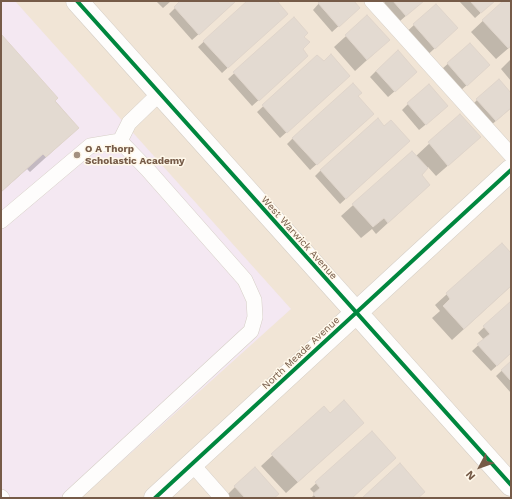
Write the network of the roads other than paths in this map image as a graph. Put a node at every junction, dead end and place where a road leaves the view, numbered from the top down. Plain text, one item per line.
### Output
1 (77, 1) edge
2 (372, 1) edge
3 (159, 94) junction
4 (120, 142) junction
5 (511, 156) edge
6 (511, 170) edge
7 (1, 221) edge
8 (356, 313) junction
9 (192, 464) junction
10 (511, 485) edge
11 (70, 498) edge
12 (155, 498) edge
13 (222, 498) edge

1 - 3 street, West Warwick Avenue
2 - 5 lane
3 - 4 lane
3 - 8 street, West Warwick Avenue
4 - 7 lane
4 - 11 lane
6 - 8 street, North Meade Avenue
8 - 9 street, North Meade Avenue
8 - 10 street, West Warwick Avenue
9 - 12 street, North Meade Avenue
9 - 13 lane

